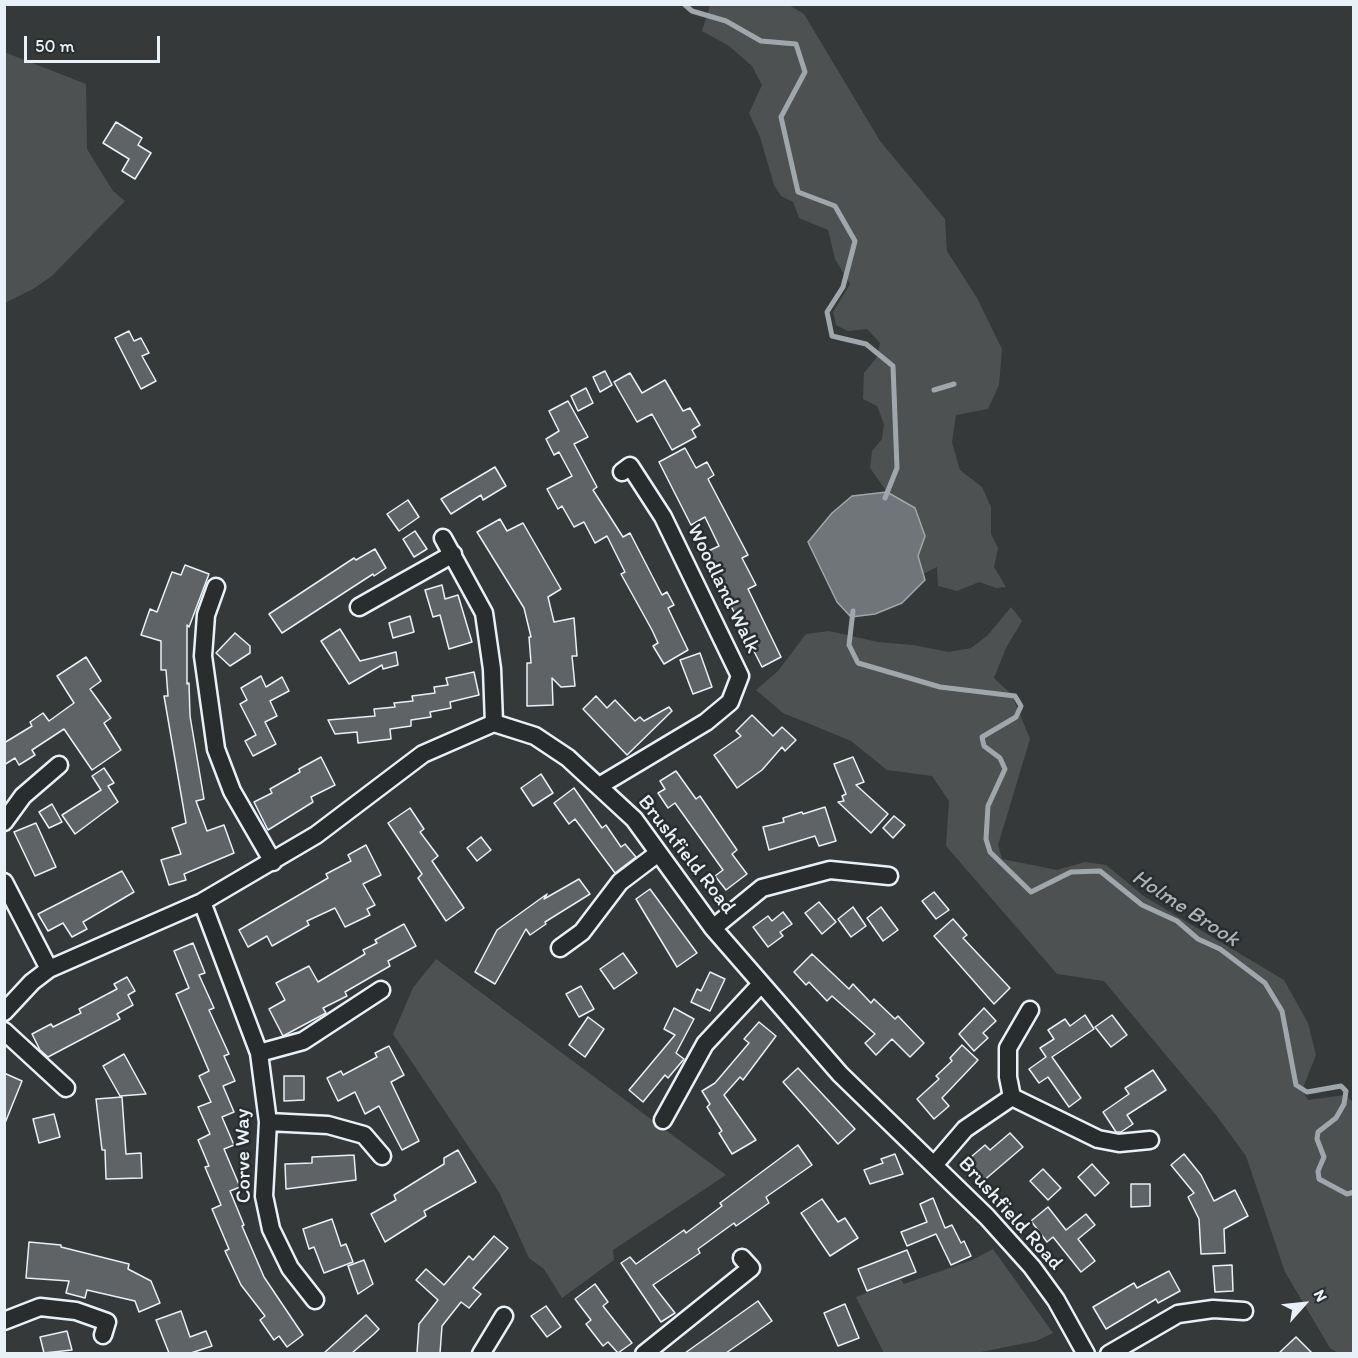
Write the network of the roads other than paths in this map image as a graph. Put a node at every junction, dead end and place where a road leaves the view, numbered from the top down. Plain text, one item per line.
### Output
1 (621, 472) dead end
2 (443, 538) dead end
3 (453, 554) junction
4 (216, 587) dead end
5 (359, 607) dead end
6 (494, 723) junction
7 (59, 765) dead end
8 (599, 786) junction
9 (4, 822) edge
10 (657, 854) junction
11 (273, 862) junction
12 (889, 876) dead end
13 (4, 882) edge
14 (202, 902) junction
15 (713, 928) junction
16 (560, 948) dead end
17 (49, 969) junction
18 (761, 984) junction
19 (381, 990) dead end
20 (1030, 1010) dead end
21 (4, 1012) edge
22 (4, 1031) edge
23 (259, 1053) junction
24 (66, 1088) dead end
25 (1012, 1097) junction
26 (663, 1120) dead end
27 (268, 1122) junction
28 (1150, 1140) dead end
29 (382, 1156) dead end
30 (935, 1164) junction
31 (742, 1258) dead end
32 (315, 1300) dead end
33 (1244, 1311) dead end
34 (504, 1316) dead end
35 (4, 1321) edge
36 (103, 1335) dead end
37 (481, 1353) edge
38 (644, 1353) edge
39 (1086, 1353) edge
40 (1109, 1353) edge

1 - 8 street, Woodland Walk
2 - 3 street
3 - 5 street
3 - 6 street
4 - 11 street
6 - 8 street, Brushfield Road
6 - 11 street
7 - 9 street
8 - 10 street, Brushfield Road
10 - 15 street, Brushfield Road
10 - 16 street
11 - 14 street
12 - 15 street
13 - 17 street
14 - 17 street
14 - 23 street, Corve Way
15 - 18 street, Brushfield Road
17 - 21 street
18 - 26 street
18 - 30 street, Brushfield Road
19 - 23 street
20 - 25 street
22 - 24 street
23 - 27 street, Corve Way
25 - 28 street
25 - 30 street
27 - 29 street
27 - 32 street, Corve Way
30 - 39 street, Brushfield Road
31 - 38 street
33 - 40 street
34 - 37 street
35 - 36 street

